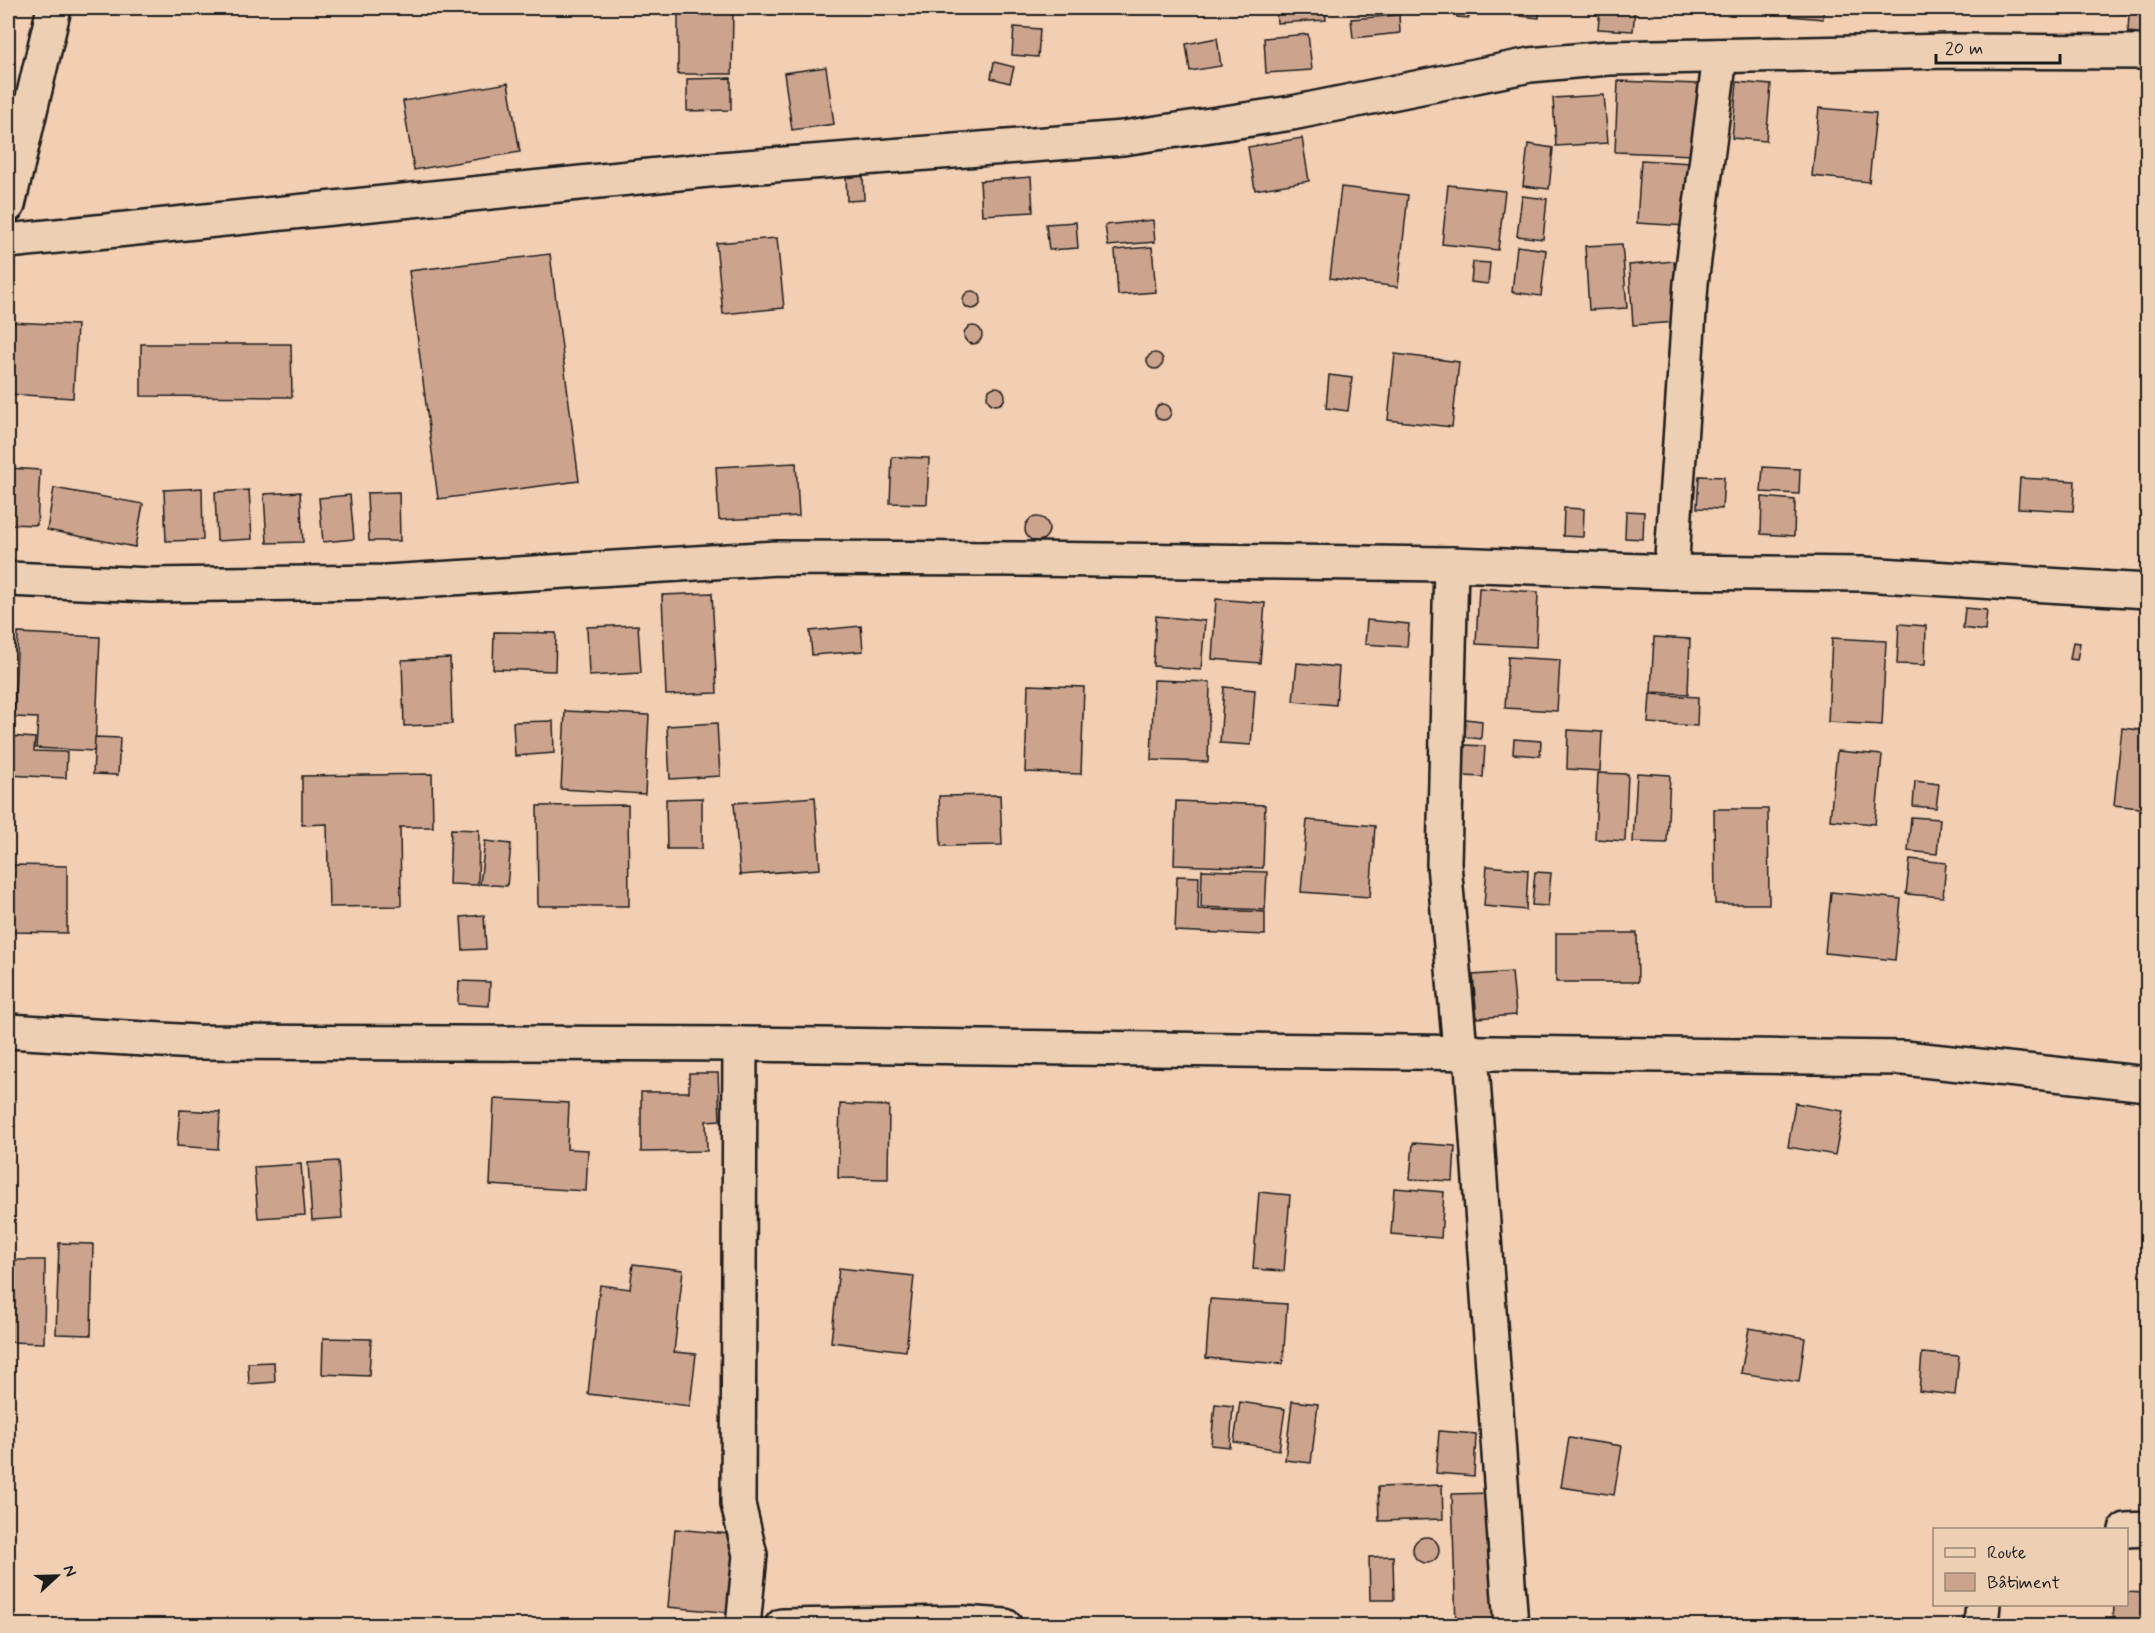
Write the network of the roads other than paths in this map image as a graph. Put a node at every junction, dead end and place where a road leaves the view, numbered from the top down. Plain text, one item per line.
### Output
1 (54, 8) edge
2 (2148, 52) edge
3 (1720, 56) junction
4 (8, 205) edge
5 (8, 242) edge
6 (1451, 564) junction
7 (1671, 572) junction
8 (8, 579) edge
9 (2148, 591) edge
10 (8, 1031) edge
11 (740, 1044) junction
12 (1466, 1051) junction
13 (2148, 1084) edge
14 (2148, 1529) edge
15 (2128, 1530) edge
16 (1983, 1606) edge
17 (743, 1626) edge
18 (782, 1626) edge
19 (1005, 1626) edge
20 (1511, 1626) edge
21 (1982, 1626) edge

1 - 4 street
2 - 3 street
3 - 5 street
3 - 7 street
6 - 7 street
6 - 8 street
6 - 12 street
7 - 9 street
10 - 11 street
11 - 12 street
11 - 17 street
12 - 13 street
12 - 20 street
14 - 15 street
16 - 21 street
18 - 19 street

